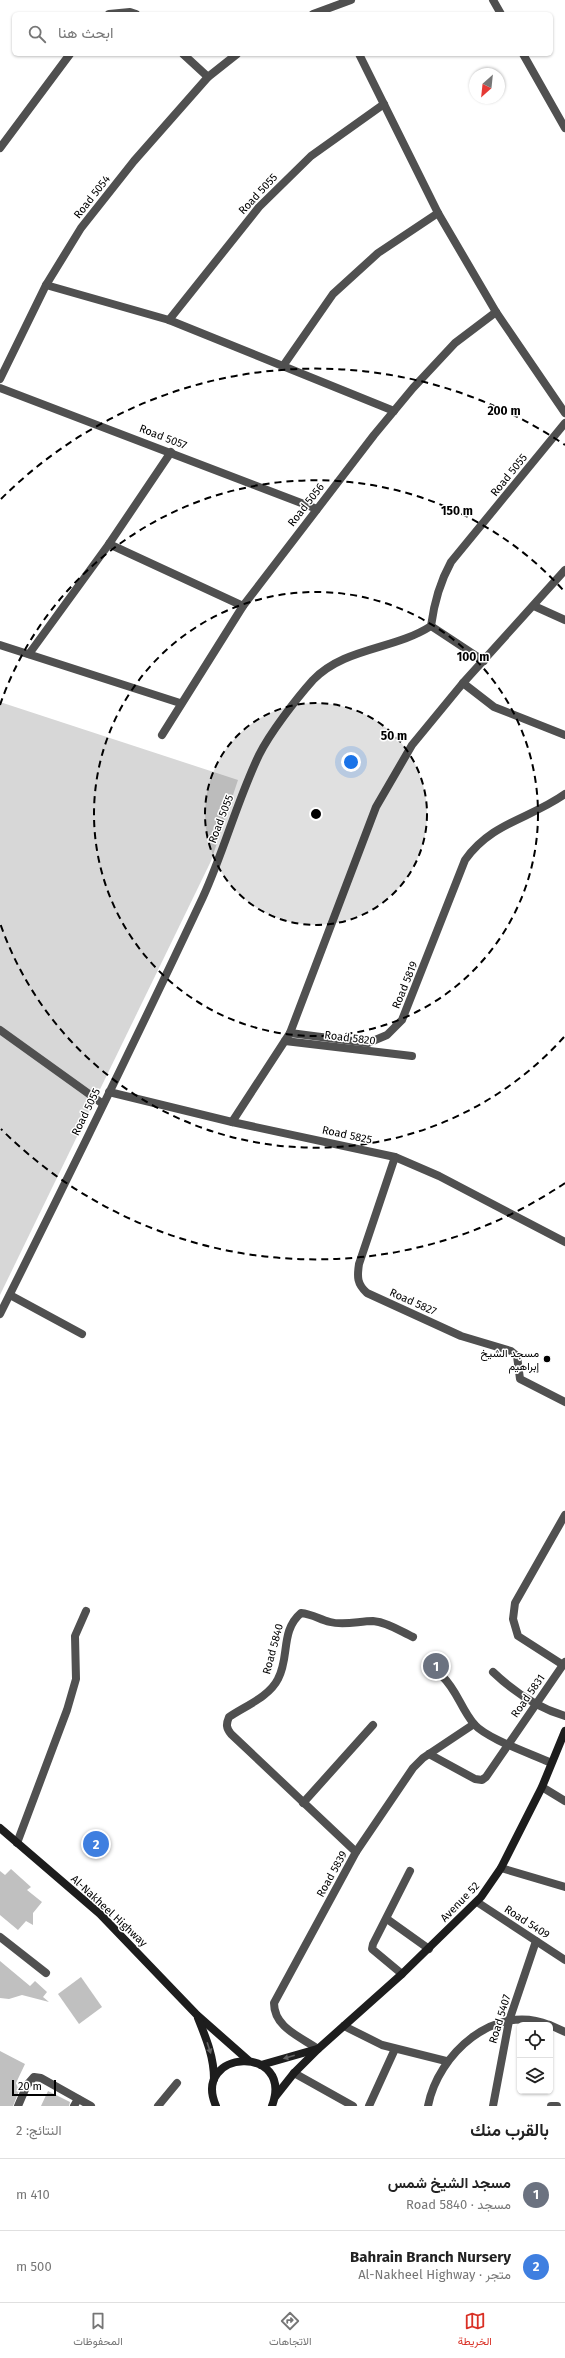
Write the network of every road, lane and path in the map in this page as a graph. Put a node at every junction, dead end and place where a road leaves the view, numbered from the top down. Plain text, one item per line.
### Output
1 (352, 0) edge
2 (493, 0) edge
3 (335, 6) junction
4 (318, 12) edge
5 (338, 12) edge
6 (500, 12) edge
7 (69, 56) edge
8 (186, 56) edge
9 (234, 56) edge
10 (360, 56) edge
11 (524, 56) edge
12 (208, 77) junction
13 (384, 104) junction
14 (565, 128) edge
15 (0, 148) edge
16 (438, 213) junction
17 (46, 285) junction
18 (496, 312) junction
19 (169, 320) junction
20 (283, 366) junction
21 (0, 379) edge
22 (0, 388) edge
23 (394, 411) junction
24 (565, 413) edge
25 (565, 423) edge
26 (171, 452) junction
27 (317, 509) junction
28 (109, 544) junction
29 (565, 570) edge
30 (243, 606) junction
31 (534, 606) junction
32 (565, 620) edge
33 (430, 626) junction
34 (0, 645) edge
35 (29, 654) junction
36 (484, 661) junction
37 (463, 683) junction
38 (180, 703) junction
39 (162, 735) dead end
40 (565, 735) edge
41 (565, 794) edge
42 (0, 1030) edge
43 (287, 1037) junction
44 (412, 1056) dead end
45 (109, 1092) junction
46 (103, 1104) junction
47 (232, 1122) junction
48 (395, 1157) junction
49 (565, 1242) edge
50 (10, 1295) junction
51 (0, 1314) edge
52 (82, 1334) dead end
53 (565, 1402) edge
54 (565, 1514) edge
55 (557, 1531) junction
56 (565, 1536) edge
57 (86, 1611) dead end
58 (413, 1637) dead end
59 (564, 1664) edge
60 (494, 1672) dead end
61 (442, 1676) dead end
62 (536, 1704) junction
63 (565, 1716) edge
64 (474, 1724) junction
65 (373, 1725) dead end
66 (565, 1731) edge
67 (508, 1743) junction
68 (429, 1754) junction
69 (551, 1763) junction
70 (542, 1786) junction
71 (565, 1801) edge
72 (304, 1803) junction
73 (0, 1828) edge
74 (17, 1842) junction
75 (356, 1852) junction
76 (501, 1868) junction
77 (410, 1870) dead end
78 (565, 1887) edge
79 (477, 1902) junction
80 (387, 1919) junction
81 (0, 1937) edge
82 (536, 1941) junction
83 (429, 1949) junction
84 (565, 1960) edge
85 (46, 1973) dead end
86 (402, 1974) junction
87 (197, 2015) junction
88 (509, 2021) junction
89 (542, 2022) edge
90 (344, 2026) junction
91 (553, 2026) edge
92 (565, 2032) edge
93 (318, 2049) junction
94 (395, 2049) junction
95 (248, 2060) junction
96 (446, 2062) junction
97 (261, 2065) junction
98 (294, 2073) junction
99 (214, 2082) junction
100 (177, 2083) dead end
101 (275, 2098) junction
102 (76, 2102) edge
103 (339, 2103) edge
104 (18, 2106) edge
105 (91, 2106) edge
106 (158, 2106) edge
107 (216, 2106) edge
108 (272, 2106) edge
109 (353, 2106) edge
110 (368, 2106) edge
111 (428, 2106) edge
112 (493, 2106) edge
113 (551, 2106) edge
114 (557, 2106) edge

1 - 3 street
2 - 6 street
3 - 4 street
3 - 5 street
7 - 15 street
8 - 12 street
9 - 12 street, Road 5054
10 - 13 street
11 - 14 street
12 - 17 street, Road 5054
13 - 16 street
13 - 19 street, Road 5055
16 - 18 street
16 - 20 street
17 - 19 street
17 - 21 street, Road 5054
18 - 23 street, Road 5056
18 - 24 street
19 - 20 street
20 - 23 street
22 - 26 street, Road 5057
23 - 27 street, Road 5056
25 - 33 street, Road 5055
26 - 27 street, Road 5057
26 - 28 street
27 - 30 street, Road 5056
28 - 30 street
28 - 35 street
29 - 31 street
30 - 38 street, Road 5056
31 - 32 street
31 - 36 street
33 - 36 street
33 - 45 street, Road 5055
34 - 35 street
35 - 38 street
36 - 37 street
37 - 40 street
37 - 43 street
38 - 39 street, Road 5056
41 - 43 street, Road 5819
42 - 46 street
43 - 44 street, Road 5820
43 - 47 street
45 - 46 street, Road 5055
45 - 47 street, Road 5825
46 - 50 street, Road 5055
47 - 48 street, Road 5825
48 - 49 street, Road 5825
48 - 53 street, Road 5827
50 - 51 street, Road 5055
50 - 52 street
54 - 55 street
55 - 56 street
55 - 59 street
57 - 74 street
58 - 72 street, Road 5840
59 - 62 street, Road 5831
60 - 62 street
61 - 64 street
62 - 63 street
62 - 67 street, Road 5831
64 - 67 street
64 - 68 street, Road 5839
65 - 72 street
66 - 69 street, Avenue 52
67 - 68 street, Road 5831
67 - 69 street
68 - 75 street, Road 5839
69 - 70 street, Avenue 52
70 - 71 street
70 - 76 street, Avenue 52
72 - 75 street, Road 5840
73 - 74 street, Al-Nakheel Highway
74 - 87 street, Al-Nakheel Highway
75 - 93 street, Road 5839
76 - 78 street
76 - 79 street, Avenue 52
77 - 80 street
79 - 82 street, Road 5409
79 - 83 street, Avenue 52
80 - 83 street
80 - 86 street
81 - 85 street
82 - 84 street, Road 5409
82 - 88 street, Road 5407
83 - 86 street, Avenue 52
86 - 90 street, Avenue 52
87 - 95 street, Al-Nakheel Highway
87 -> 99 street, Al-Nakheel Highway
88 - 89 street
88 - 96 street
88 - 112 street, Road 5407
90 - 93 street, Avenue 52
90 - 94 street
91 - 92 street
93 -> 97 street, Avenue 52
93 - 98 street, Avenue 52
94 - 96 street
94 - 110 street
95 - 97 street
95 - 99 street
96 - 111 street
97 - 101 street
98 - 101 street, Avenue 52
98 - 103 street
99 - 107 street, Al-Nakheel Highway
100 - 106 street
101 - 108 street
102 - 104 street
102 - 105 street
103 - 109 street
113 - 114 street

